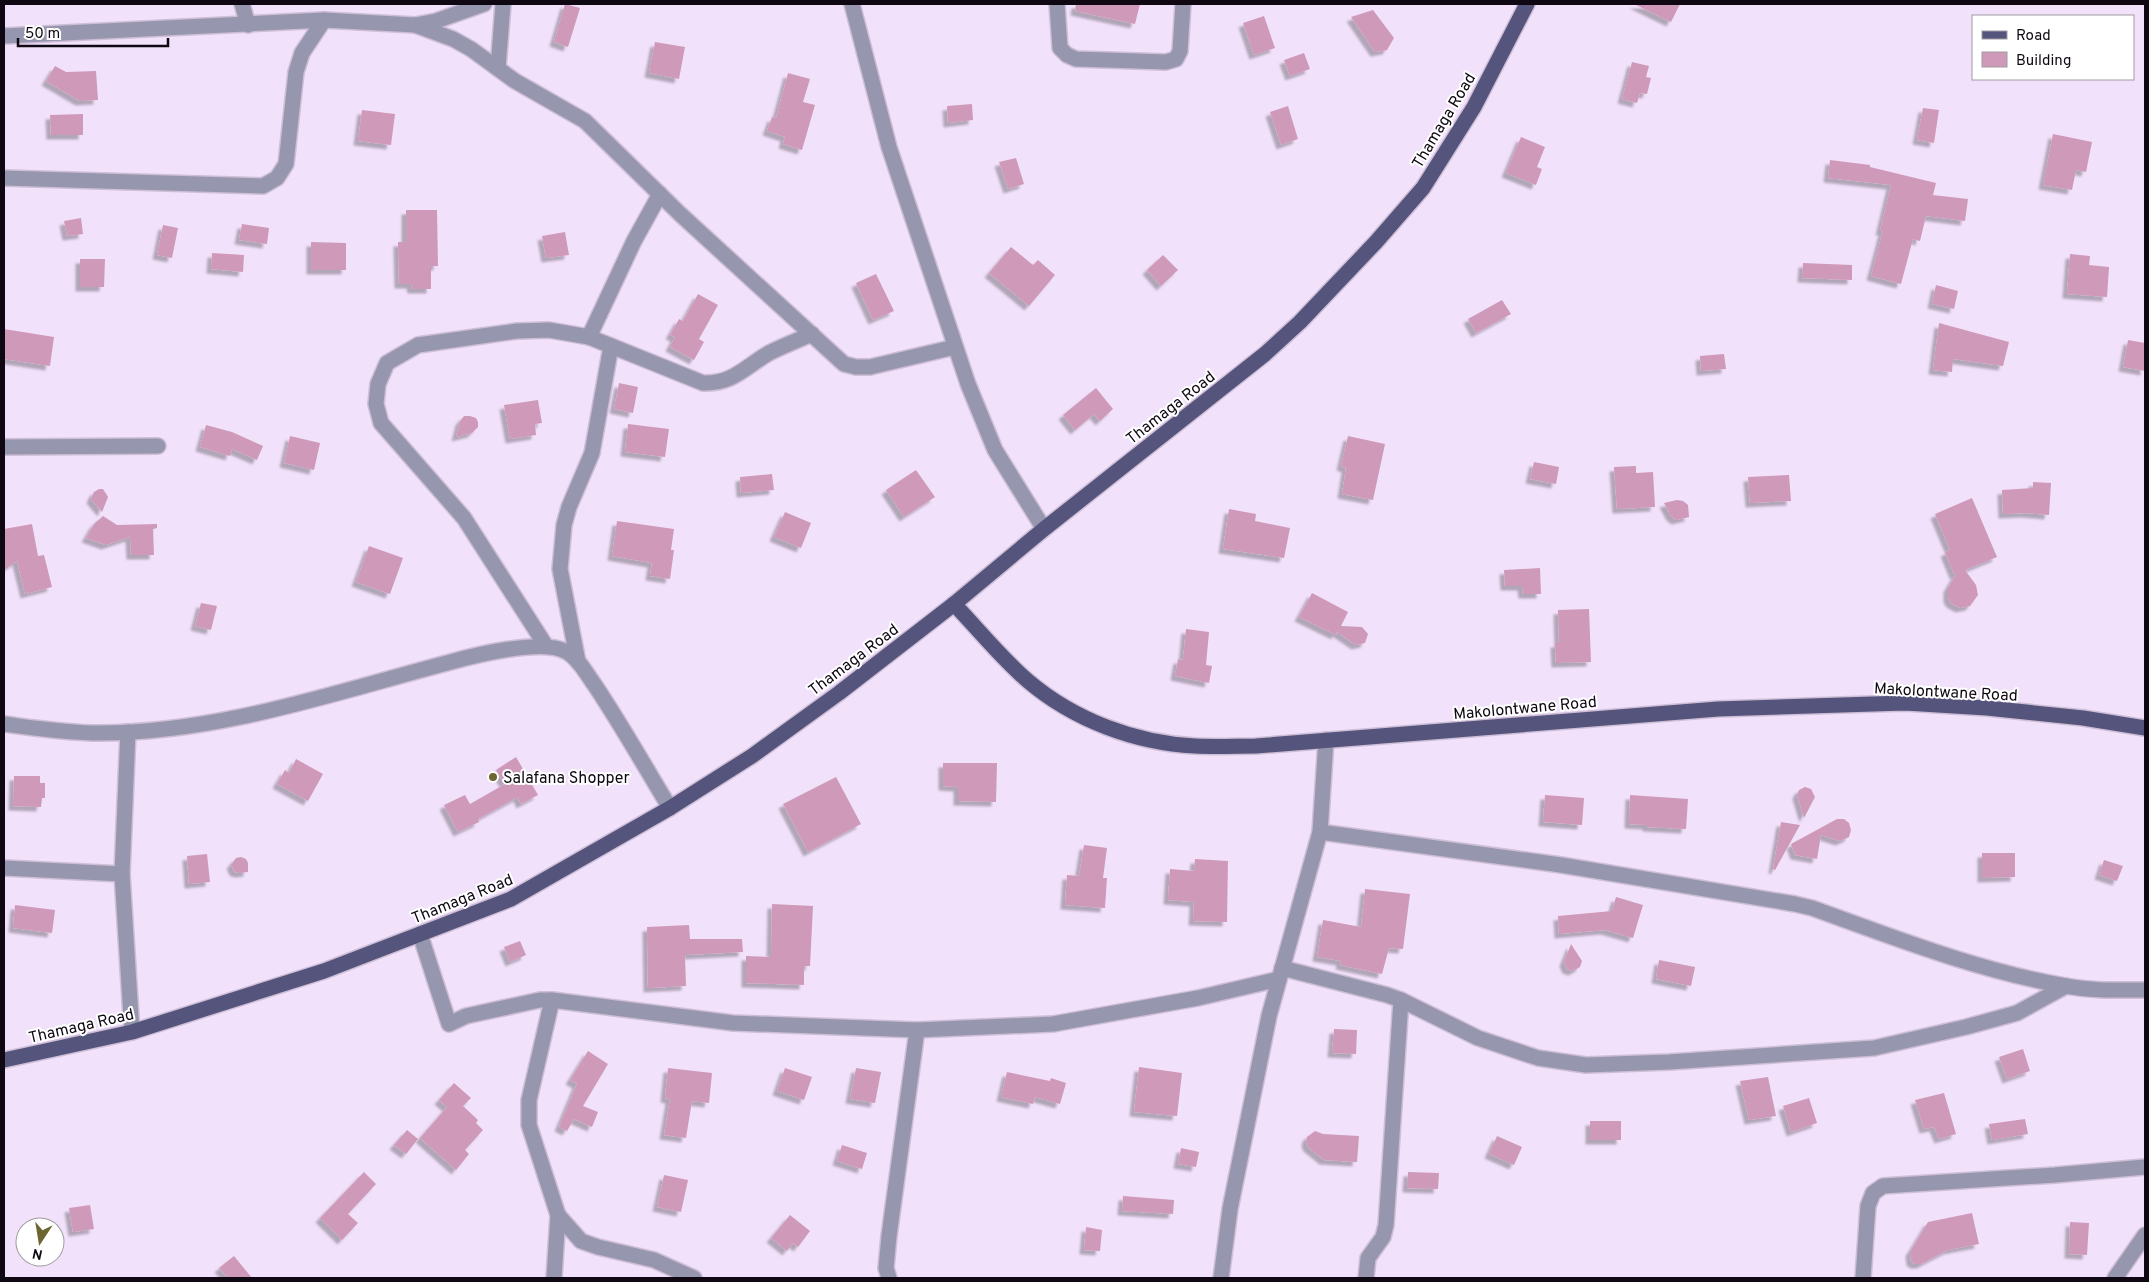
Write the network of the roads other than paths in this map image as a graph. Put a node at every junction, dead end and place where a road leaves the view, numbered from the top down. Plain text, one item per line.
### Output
1 (242, 4) edge
2 (484, 4) edge
3 (503, 4) edge
4 (852, 4) edge
5 (1057, 4) edge
6 (1182, 4) edge
7 (1527, 4) edge
8 (324, 20) junction
9 (248, 24) junction
10 (415, 25) junction
11 (4, 36) edge
12 (498, 68) junction
13 (4, 178) edge
14 (660, 194) junction
15 (812, 334) junction
16 (589, 337) junction
17 (611, 346) junction
18 (955, 347) junction
19 (158, 446) dead end
20 (4, 447) edge
21 (1044, 529) junction
22 (954, 604) junction
23 (546, 646) junction
24 (578, 662) junction
25 (4, 724) edge
26 (2145, 728) edge
27 (128, 732) junction
28 (1326, 740) junction
29 (670, 808) junction
30 (1320, 832) junction
31 (4, 868) edge
32 (122, 874) junction
33 (420, 934) junction
34 (1281, 974) junction
35 (2066, 986) junction
36 (2145, 990) edge
37 (552, 1000) junction
38 (1401, 1000) junction
39 (917, 1030) junction
40 (132, 1032) junction
41 (4, 1060) edge
42 (2145, 1167) edge
43 (558, 1215) junction
44 (2145, 1235) edge
45 (554, 1278) edge
46 (694, 1278) edge
47 (889, 1278) edge
48 (1221, 1278) edge
49 (1366, 1278) edge
50 (1863, 1278) edge
51 (2115, 1278) edge

1 - 9 street
2 - 10 street
3 - 12 street
4 - 18 street
5 - 6 street
7 - 21 main road, Thamaga Road
8 - 9 street
8 - 10 street
8 - 13 street
9 - 11 street
10 - 12 street
12 - 14 street
14 - 15 street
14 - 16 street
15 - 17 street
15 - 18 street
16 - 17 street
16 - 23 street
17 - 24 street
18 - 21 street
19 - 20 street
21 - 22 main road, Thamaga Road
22 - 28 main road, Makolontwane Road
22 - 29 main road, Thamaga Road
23 - 24 street
23 - 27 street
24 - 29 street
25 - 27 street
26 - 28 main road, Makolontwane Road
27 - 32 street
28 - 30 street
29 - 33 main road, Thamaga Road
30 - 34 street
30 - 35 street
31 - 32 street
32 - 40 street
33 - 37 street
33 - 40 main road, Thamaga Road
34 - 38 street
34 - 39 street
34 - 48 street
35 - 36 street
35 - 38 street
37 - 39 street
37 - 43 street
38 - 49 street
39 - 47 street
40 - 41 main road, Thamaga Road
42 - 50 street
43 - 45 street
43 - 46 street
44 - 51 street

